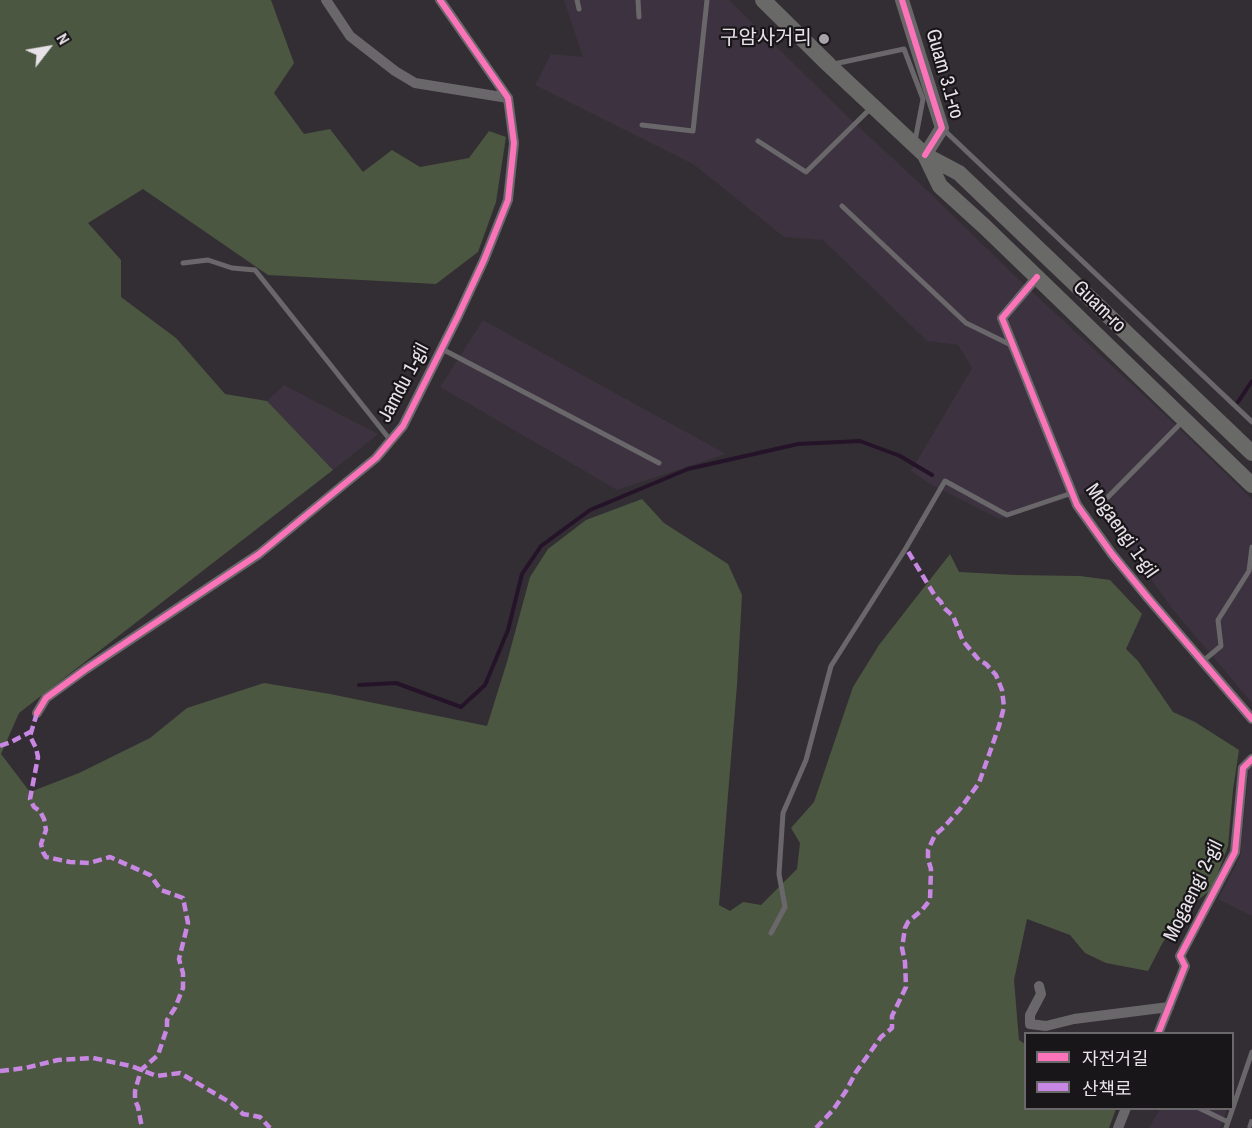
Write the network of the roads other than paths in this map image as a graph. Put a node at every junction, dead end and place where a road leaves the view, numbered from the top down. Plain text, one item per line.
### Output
1 (326, 0) edge
2 (440, 0) edge
3 (577, 0) edge
4 (638, 0) edge
5 (707, 0) edge
6 (763, 0) edge
7 (902, 0) edge
8 (579, 9) dead end
9 (639, 17) dead end
10 (829, 65) junction
11 (508, 98) junction
12 (873, 106) junction
13 (642, 125) dead end
14 (942, 128) junction
15 (758, 141) dead end
16 (920, 150) junction
17 (842, 206) dead end
18 (183, 263) dead end
19 (1037, 277) junction
20 (1013, 346) junction
21 (442, 349) junction
22 (1185, 419) junction
23 (1252, 422) edge
24 (391, 441) junction
25 (1252, 453) edge
26 (659, 463) dead end
27 (1252, 485) edge
28 (1072, 493) junction
29 (1108, 497) dead end
30 (1252, 547) edge
31 (1203, 661) junction
32 (37, 713) dead end
33 (1252, 718) edge
34 (1252, 759) edge
35 (771, 933) dead end
36 (1039, 986) dead end
37 (1169, 1007) junction
38 (1159, 1032) edge
39 (1252, 1052) edge
40 (1234, 1105) edge
41 (1125, 1110) edge
42 (1202, 1110) edge
43 (1232, 1110) edge
44 (1227, 1125) edge
45 (1118, 1128) edge

1 - 11 street
2 - 11 street, Jamdu 1-gil
3 - 8 lane
4 - 9 lane
5 - 13 lane
6 - 10 main road, Guam-ro
7 - 14 street, Guam 3.1-ro
10 - 12 main road, Guam-ro
10 - 16 lane
11 - 21 street, Jamdu 1-gil
12 - 15 lane
12 - 16 main road, Guam-ro
14 - 16 street, Guam 3.1-ro
14 - 23 lane
16 - 19 main road, Guam-ro
16 - 25 main road, Guam-ro
17 - 20 lane
18 - 24 lane
19 - 20 street, Mogaengi 1-gil
19 - 22 main road, Guam-ro
20 - 28 street, Mogaengi 1-gil
21 - 24 street, Jamdu 1-gil
21 - 26 lane
22 - 27 main road, Guam-ro
22 - 29 lane
24 - 32 street, Jamdu 1-gil
28 - 31 street, Mogaengi 1-gil
28 - 35 lane
30 - 31 lane
31 - 33 street, Mogaengi 1-gil
34 - 37 street, Mogaengi 2-gil
36 - 37 street
37 - 38 street, Mogaengi 2-gil
39 - 40 lane
41 - 45 street
42 - 44 lane
43 - 44 lane

